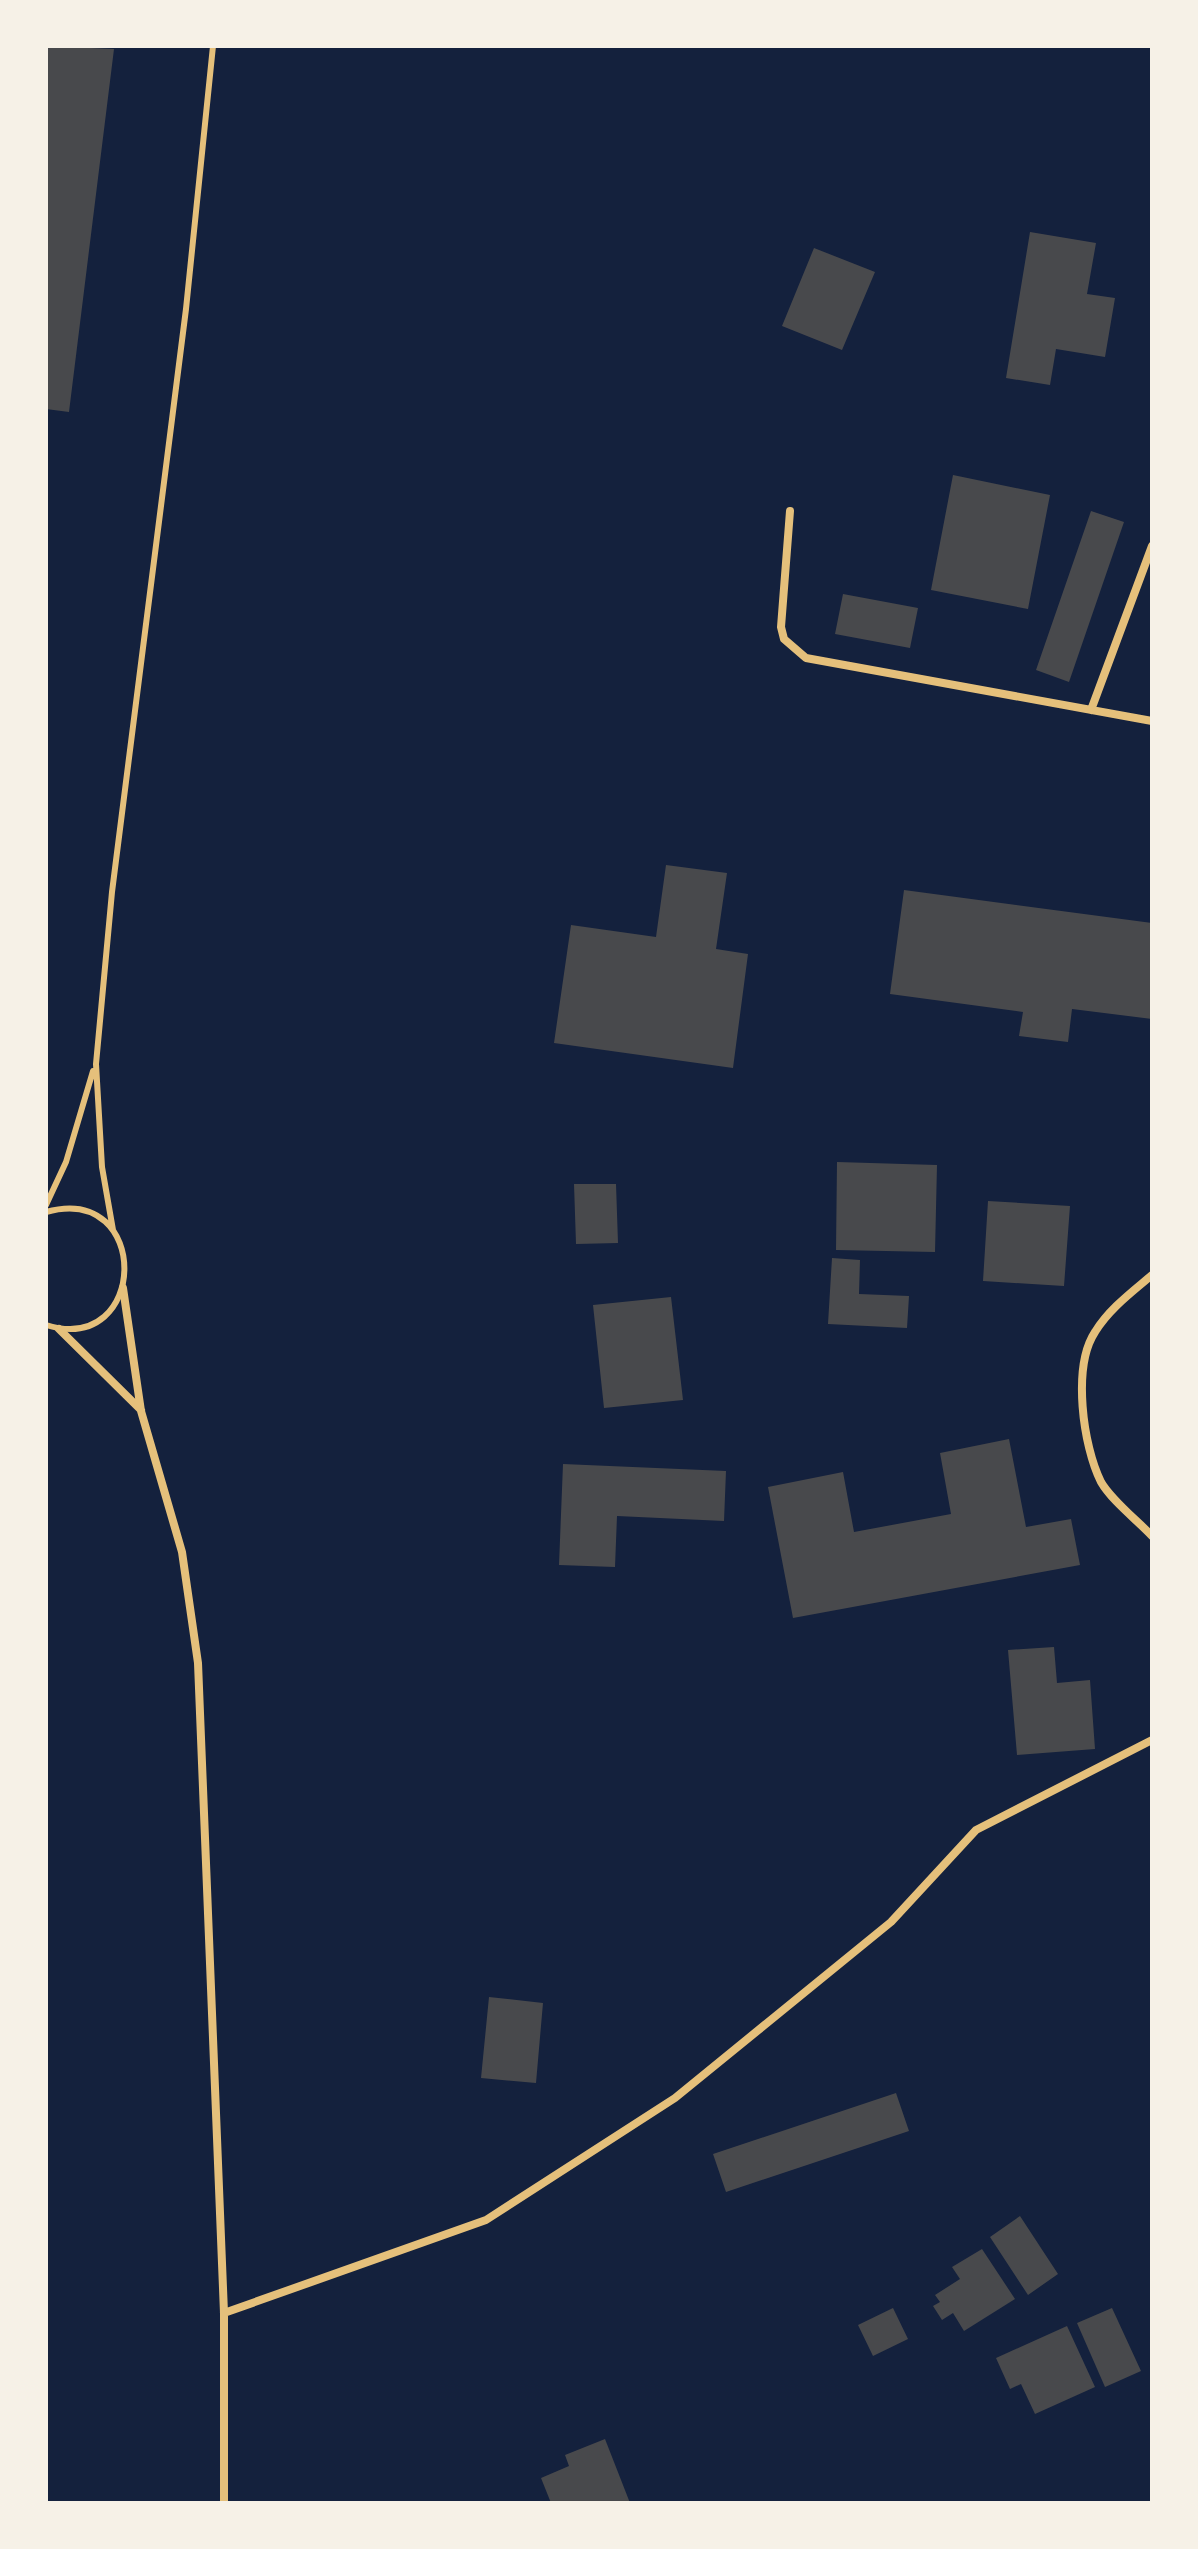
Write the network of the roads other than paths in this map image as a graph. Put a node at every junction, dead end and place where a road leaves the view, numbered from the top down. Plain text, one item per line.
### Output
1 (213, 46) edge
2 (790, 511) dead end
3 (1152, 546) edge
4 (1091, 710) junction
5 (1152, 721) edge
6 (96, 1064) junction
7 (46, 1205) edge
8 (46, 1212) edge
9 (113, 1230) junction
10 (1152, 1275) edge
11 (123, 1288) junction
12 (46, 1325) edge
13 (59, 1329) junction
14 (141, 1411) junction
15 (1152, 1536) edge
16 (1152, 1740) edge
17 (224, 2313) junction
18 (224, 2503) edge

1 - 6 lane
2 - 4 street
3 - 4 street
4 - 5 street
6 - 7 lane
6 - 9 lane
8 - 9 lane
9 - 11 lane
10 - 15 street
11 - 13 lane
11 - 14 street
12 - 13 lane
13 - 14 street
14 - 17 street
16 - 17 street
17 - 18 street

